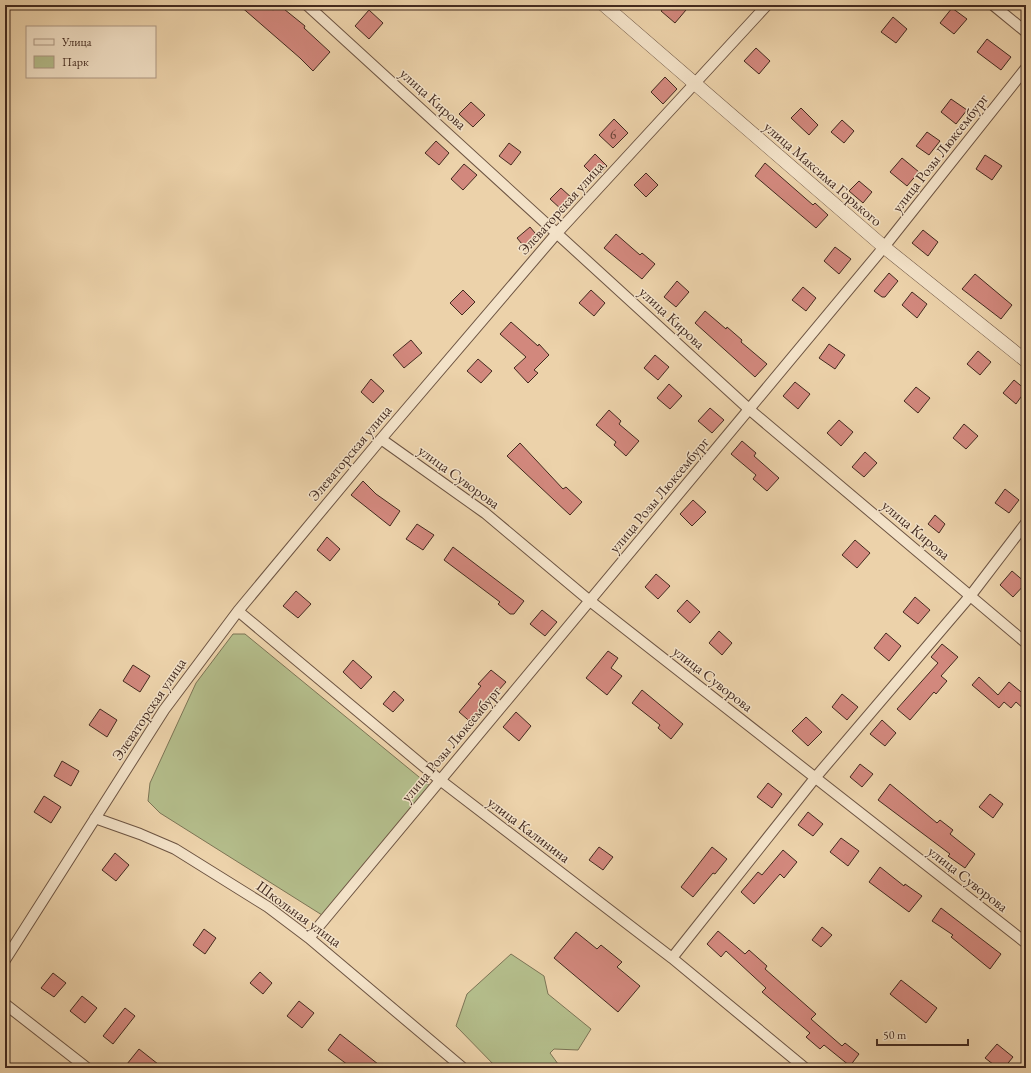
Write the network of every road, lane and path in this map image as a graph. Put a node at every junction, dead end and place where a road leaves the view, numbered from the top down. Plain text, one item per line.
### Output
1 (307, 5) edge
2 (604, 5) edge
3 (767, 5) edge
4 (994, 5) edge
5 (1026, 32) edge
6 (1026, 68) edge
7 (695, 85) junction
8 (557, 233) junction
9 (884, 247) junction
10 (1026, 361) edge
11 (750, 410) junction
12 (380, 439) junction
13 (1026, 523) edge
14 (971, 595) junction
15 (590, 601) junction
16 (238, 611) junction
17 (1026, 643) edge
18 (815, 778) junction
19 (440, 780) junction
20 (95, 818) junction
21 (309, 938) junction
22 (1026, 943) edge
23 (672, 958) junction
24 (5, 960) edge
25 (5, 1004) edge
26 (87, 1068) edge
27 (463, 1068) edge
28 (806, 1068) edge

1 - 8 street, улица Кирова
2 - 7 street, улица Максима Горького
3 - 7 street, Элеваторская улица
4 - 5 street
6 - 9 street, улица Розы Люксембург
7 - 8 street, Элеваторская улица
7 - 9 street, улица Максима Горького
8 - 11 street, улица Кирова
8 - 12 street, Элеваторская улица
9 - 10 street, улица Максима Горького
9 - 11 street, улица Розы Люксембург
11 - 14 street, улица Кирова
11 - 15 street, улица Розы Люксембург
12 - 15 street, улица Суворова
12 - 16 street, Элеваторская улица
13 - 14 street
14 - 17 street, улица Кирова
14 - 18 street
15 - 18 street, улица Суворова
15 - 19 street, улица Розы Люксембург
16 - 19 street, улица Калинина
16 - 20 street, Элеваторская улица
18 - 22 street, улица Суворова
18 - 23 street
19 - 21 street, улица Розы Люксембург
19 - 23 street, улица Калинина
20 - 21 street, Школьная улица
20 - 24 street, Элеваторская улица
21 - 27 street, Школьная улица
23 - 28 street, улица Калинина
25 - 26 street

